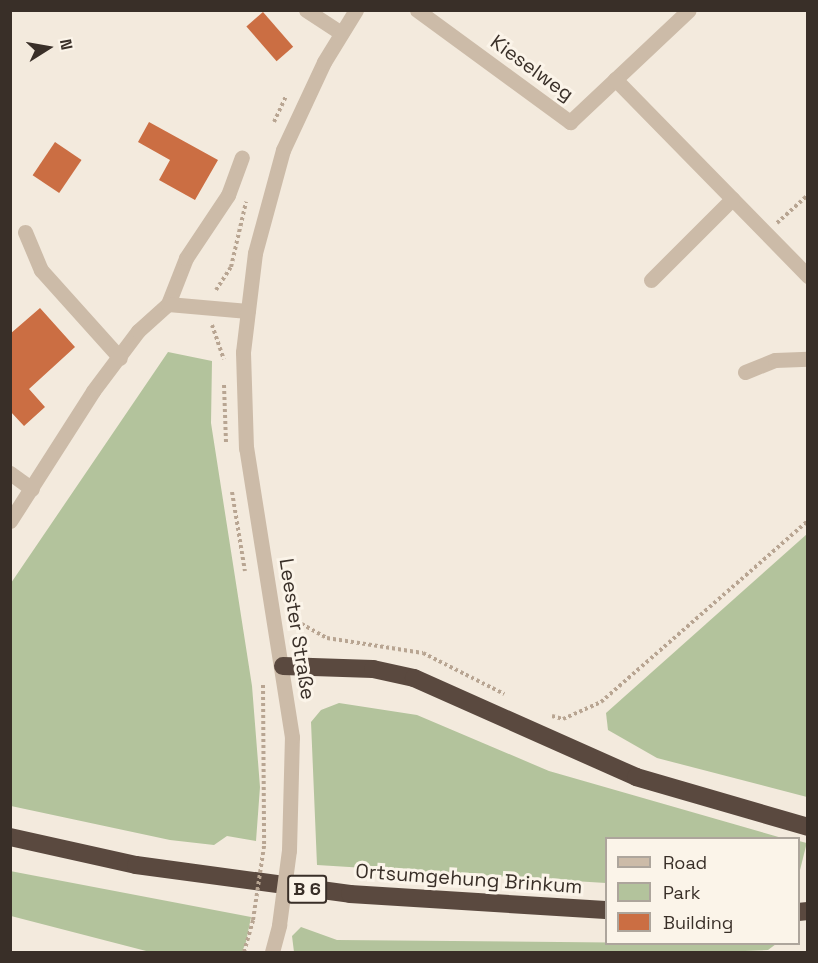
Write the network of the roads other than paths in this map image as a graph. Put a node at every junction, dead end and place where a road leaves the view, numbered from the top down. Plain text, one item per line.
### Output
1 (306, 10) edge
2 (356, 10) edge
3 (417, 10) edge
4 (688, 10) edge
5 (341, 33) junction
6 (615, 79) junction
7 (242, 157) dead end
8 (732, 200) junction
9 (26, 232) dead end
10 (807, 276) edge
11 (651, 280) dead end
12 (168, 304) junction
13 (248, 312) junction
14 (120, 358) junction
15 (807, 359) edge
16 (745, 372) dead end
17 (10, 473) edge
18 (32, 489) junction
19 (10, 521) edge
20 (283, 666) junction
21 (807, 827) edge
22 (10, 837) edge
23 (605, 910) edge
24 (272, 952) edge

1 - 5 street
2 - 5 street, Leester Straße
3 - 6 street, Kieselweg
4 - 6 street, Kieselweg
5 - 13 street, Leester Straße
6 - 8 street
7 - 12 street
8 - 10 street
8 - 11 street
9 - 14 street
12 - 13 street
12 - 14 street
13 - 20 street, Leester Straße
14 - 18 street
15 - 16 street
17 - 18 street
18 - 19 street
20 - 21 highway
20 - 24 street, Leester Straße, bridge
22 - 23 highway, Ortsumgehung Brinkum / B 6

